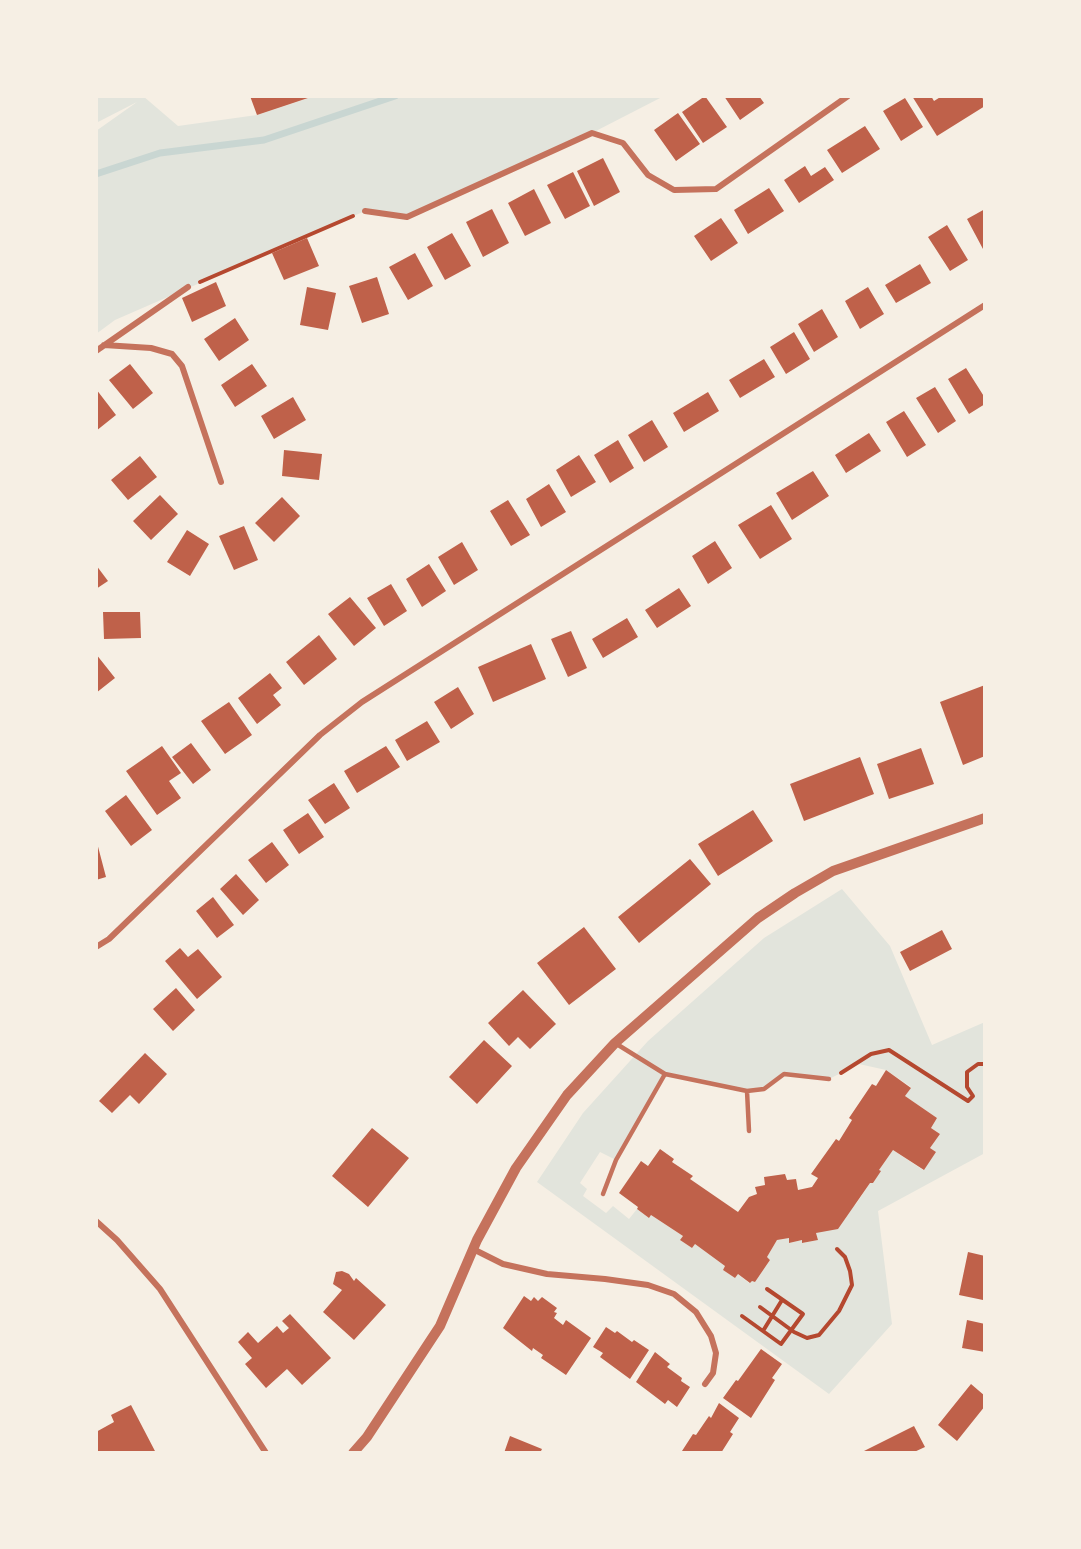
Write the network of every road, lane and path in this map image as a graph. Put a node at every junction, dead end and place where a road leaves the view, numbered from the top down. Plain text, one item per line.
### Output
1 (848, 96) edge
2 (365, 211) joint
3 (188, 287) joint
4 (985, 305) edge
5 (104, 345) junction
6 (96, 351) edge
7 (221, 482) dead end
8 (985, 818) edge
9 (96, 947) edge
10 (615, 1043) junction
11 (985, 1065) edge
12 (664, 1074) junction
13 (829, 1079) joint
14 (747, 1091) junction
15 (749, 1131) dead end
16 (603, 1194) dead end
17 (96, 1221) edge
18 (473, 1249) junction
19 (837, 1250) dead end
20 (767, 1290) dead end
21 (782, 1300) junction
22 (760, 1307) dead end
23 (742, 1316) dead end
24 (772, 1316) junction
25 (791, 1329) junction
26 (763, 1331) junction
27 (705, 1384) dead end
28 (266, 1453) edge
29 (353, 1453) edge

1 - 2 street
2 - 3 path
3 - 5 street
4 - 9 street
5 - 6 street
5 - 7 street
8 - 10 street
10 - 12 lane
10 - 18 street
11 - 13 path
12 - 14 lane
12 - 16 lane
13 - 14 lane
14 - 15 lane
17 - 28 street
18 - 27 street
18 - 29 street
19 - 25 path
20 - 21 path
21 - 24 path
21 - 25 path
22 - 24 path
23 - 26 path
24 - 25 path
24 - 26 path
25 - 26 path

